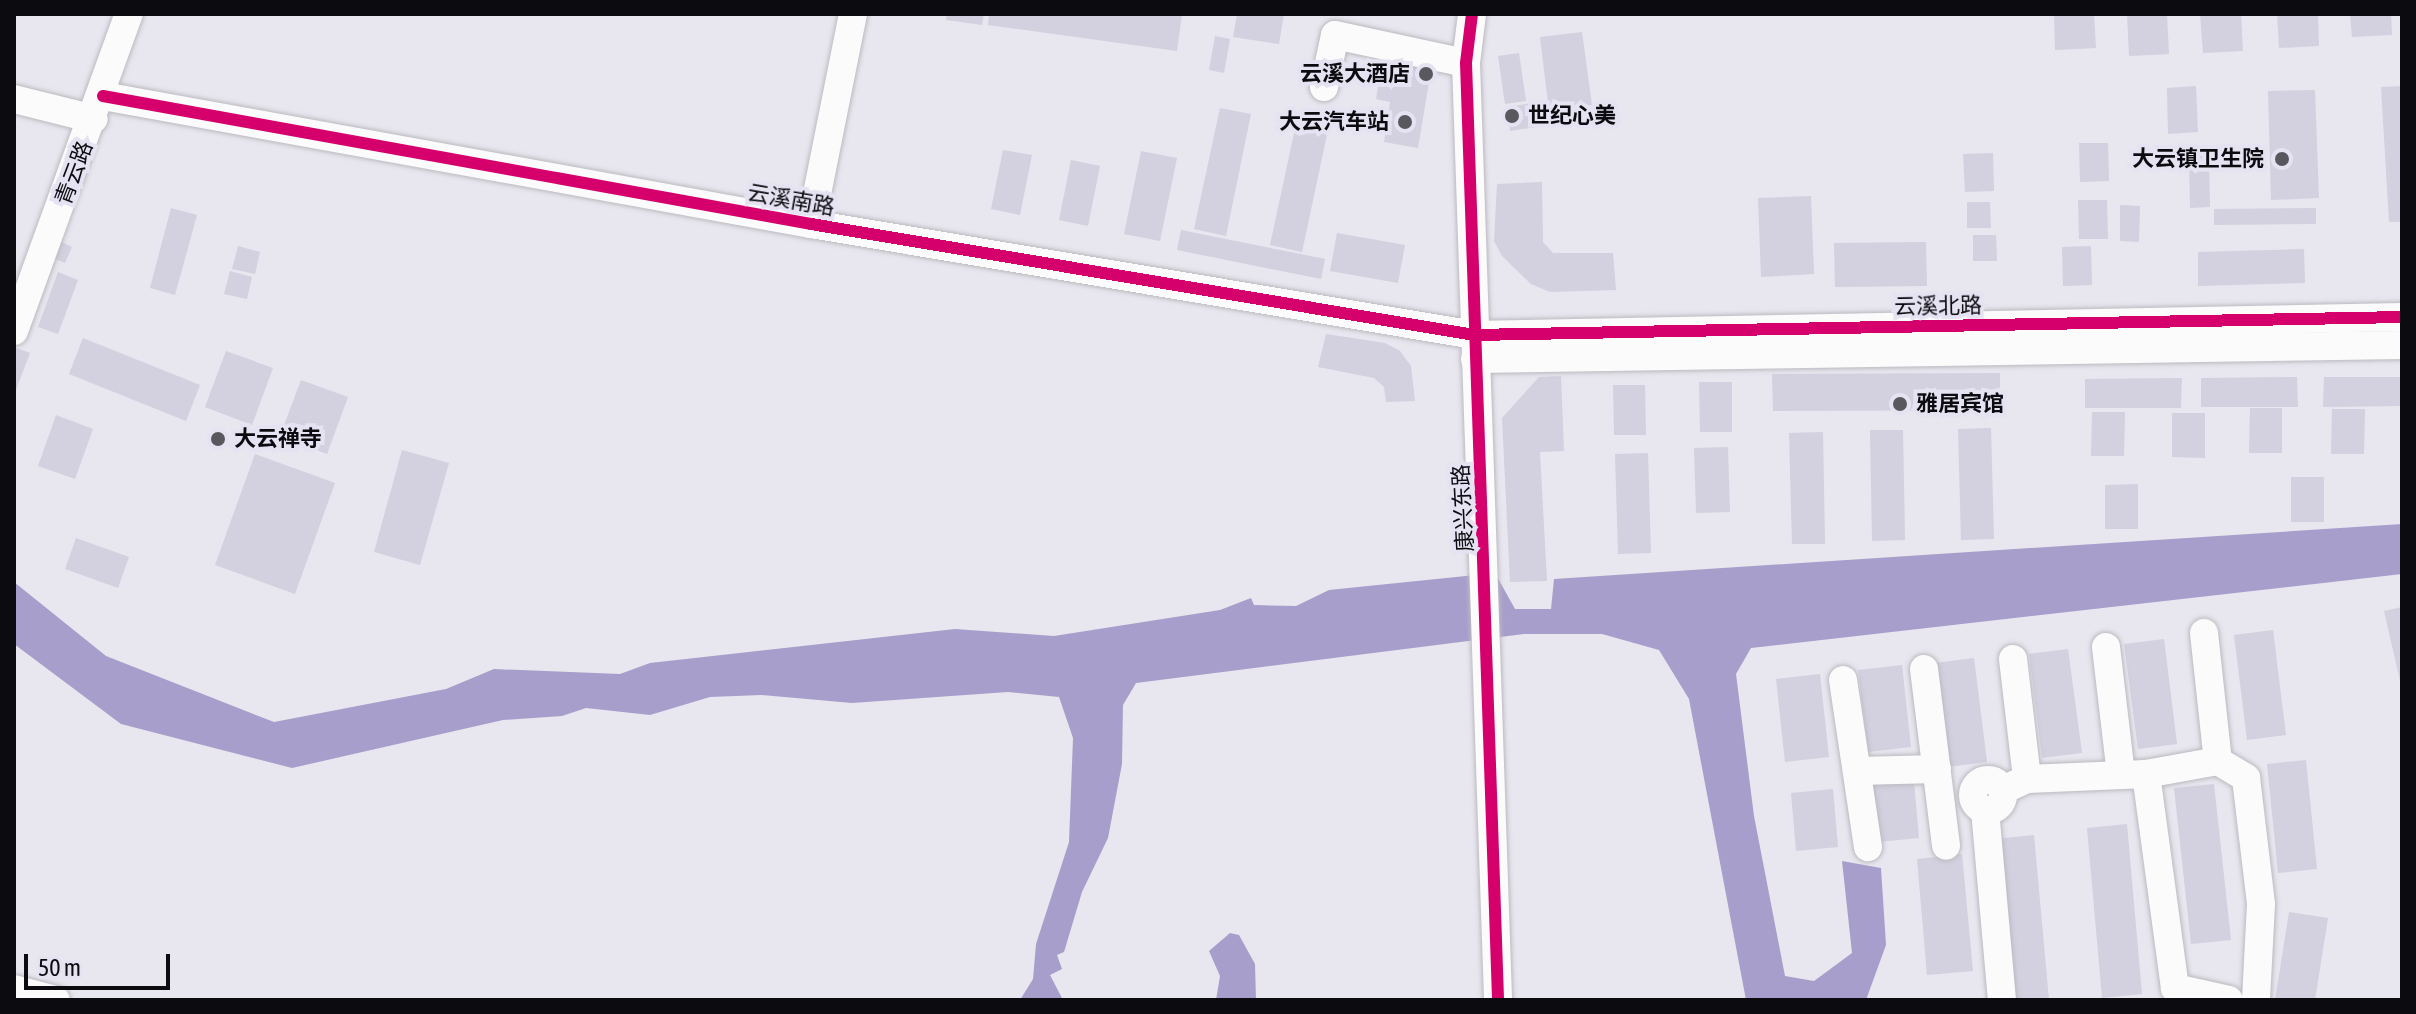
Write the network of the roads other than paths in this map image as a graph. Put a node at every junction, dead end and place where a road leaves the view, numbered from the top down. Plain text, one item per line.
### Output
1 (129, 14) edge
2 (853, 14) edge
3 (1472, 14) edge
4 (1466, 63) junction
5 (1324, 87) dead end
6 (14, 99) edge
7 (98, 107) junction
8 (811, 224) junction
9 (2402, 317) edge
10 (14, 331) edge
11 (2402, 345) edge
12 (1475, 347) junction
13 (2204, 633) dead end
14 (2106, 647) dead end
15 (2013, 659) dead end
16 (1924, 669) dead end
17 (1843, 680) dead end
18 (2218, 761) junction
19 (1858, 771) junction
20 (1937, 773) junction
21 (2134, 774) junction
22 (1998, 791) junction
23 (1946, 846) dead end
24 (1868, 847) dead end
25 (14, 989) edge
26 (56, 1000) edge
27 (1498, 1000) edge
28 (2002, 1000) edge
29 (2229, 1000) edge
30 (2256, 1000) edge

1 - 7 street, 青云路
2 - 8 street
3 - 4 street, 康兴东路
4 - 5 street
4 - 12 street, 康兴东路
6 - 7 street, 云溪南路
7 - 8 street, 云溪南路
7 - 10 street, 青云路
8 - 12 street, 云溪南路
9 - 12 street, 云溪北路
11 - 12 street, 云溪北路
12 - 27 street, 康兴东路
13 - 18 street
14 - 21 street
15 - 22 street
16 - 20 street
17 - 19 street
18 - 21 street
18 - 30 street
19 - 20 street
19 - 24 street
20 - 22 street
20 - 23 street
21 - 22 street
21 - 29 street
22 - 28 street
25 - 26 street

